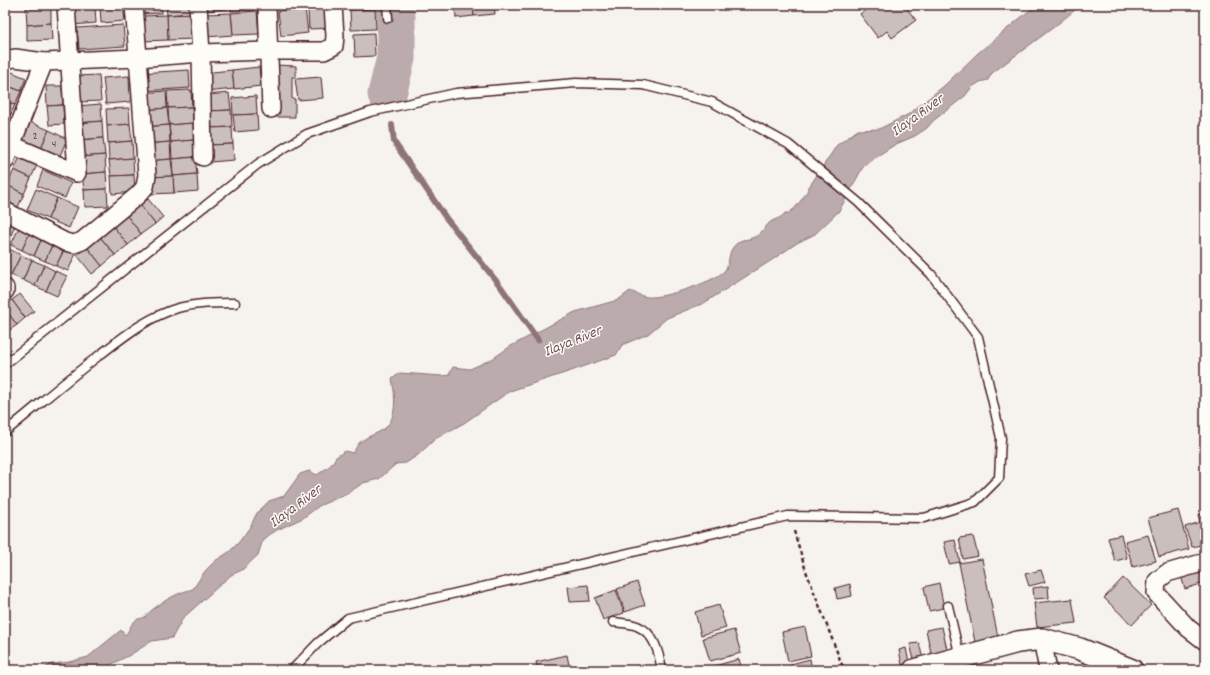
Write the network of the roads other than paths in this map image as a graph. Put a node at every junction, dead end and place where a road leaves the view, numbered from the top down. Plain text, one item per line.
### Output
1 (66, 5) edge
2 (134, 5) edge
3 (198, 5) edge
4 (267, 5) edge
5 (333, 5) edge
6 (387, 5) edge
7 (388, 18) dead end
8 (270, 51) junction
9 (201, 53) junction
10 (8, 55) edge
11 (137, 58) junction
12 (70, 61) junction
13 (44, 62) junction
14 (272, 109) dead end
15 (8, 153) edge
16 (203, 157) dead end
17 (5, 211) edge
18 (235, 303) dead end
19 (5, 364) edge
20 (5, 432) edge
21 (1205, 562) edge
22 (948, 606) dead end
23 (613, 622) dead end
24 (1205, 623) edge
25 (1188, 628) junction
26 (1042, 639) junction
27 (1205, 641) edge
28 (960, 658) junction
29 (292, 670) edge
30 (662, 670) edge
31 (914, 670) edge
32 (1048, 670) edge
33 (1132, 670) edge

1 - 12 street
2 - 11 street
3 - 9 street
4 - 8 street
5 - 8 street
6 - 7 lane
8 - 9 street
8 - 14 street
9 - 11 street
9 - 16 street
10 - 13 street
11 - 12 street
11 - 17 street
12 - 13 street
12 - 15 street
13 - 15 street
18 - 20 lane
19 - 29 lane
21 - 25 street
22 - 28 lane
23 - 30 lane
24 - 25 street
25 - 27 street
26 - 28 street
26 - 32 street
26 - 33 street
28 - 31 street

